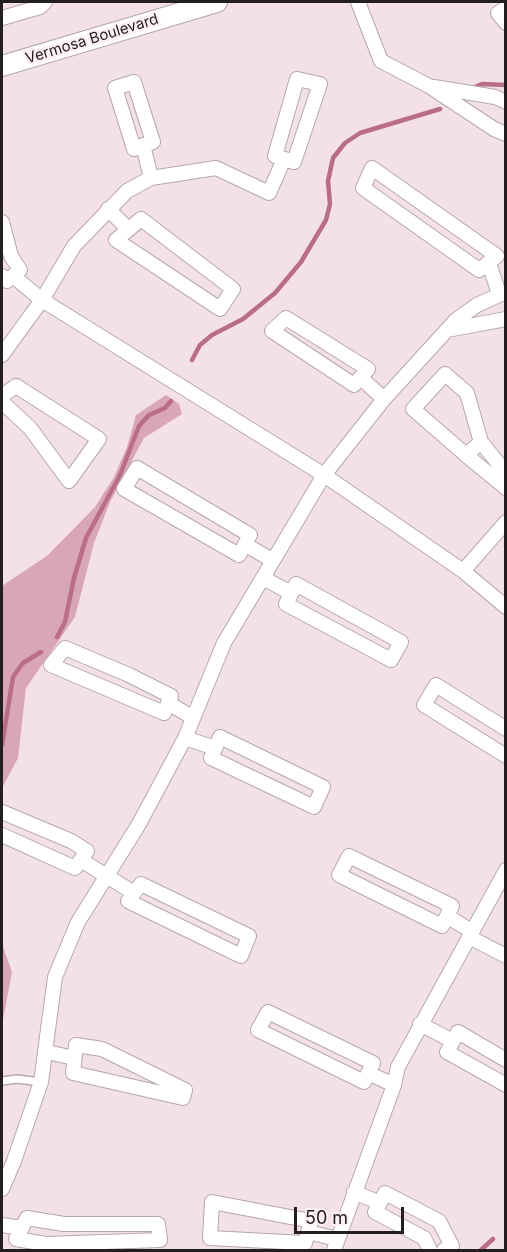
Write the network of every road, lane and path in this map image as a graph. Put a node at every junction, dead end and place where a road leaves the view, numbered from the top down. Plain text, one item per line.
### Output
1 (45, 2) edge
2 (217, 2) edge
3 (358, 2) edge
4 (506, 8) edge
5 (2, 18) edge
6 (506, 23) edge
7 (2, 66) edge
8 (429, 86) junction
9 (506, 102) edge
10 (506, 134) edge
11 (143, 146) dead end
12 (284, 159) junction
13 (152, 178) junction
14 (108, 209) junction
15 (2, 222) edge
16 (128, 230) junction
17 (489, 263) junction
18 (8, 276) edge
19 (502, 293) edge
20 (42, 300) junction
21 (506, 319) edge
22 (447, 330) junction
23 (2, 355) edge
24 (408, 373) junction
25 (361, 378) junction
26 (428, 392) junction
27 (3, 395) edge
28 (384, 399) junction
29 (481, 442) junction
30 (466, 455) junction
31 (506, 473) edge
32 (324, 475) junction
33 (506, 488) edge
34 (506, 522) edge
35 (246, 545) junction
36 (272, 560) junction
37 (463, 571) junction
38 (263, 578) junction
39 (291, 593) junction
40 (506, 607) edge
41 (168, 703) junction
42 (192, 717) junction
43 (506, 729) edge
44 (185, 738) junction
45 (215, 748) junction
46 (506, 756) edge
47 (2, 812) edge
48 (2, 835) edge
49 (81, 860) junction
50 (506, 870) edge
51 (105, 875) junction
52 (134, 893) junction
53 (447, 916) junction
54 (470, 934) junction
55 (506, 956) edge
56 (420, 1024) junction
57 (453, 1041) junction
58 (47, 1052) junction
59 (74, 1058) junction
60 (506, 1060) edge
61 (368, 1073) junction
62 (2, 1081) edge
63 (41, 1082) junction
64 (394, 1085) junction
65 (506, 1085) edge
66 (2, 1189) edge
67 (354, 1192) junction
68 (380, 1203) junction
69 (2, 1225) edge
70 (22, 1228) junction
71 (308, 1232) junction
72 (335, 1245) edge
73 (430, 1251) edge
74 (444, 1251) edge

1 - 5 street
2 - 7 main road, Vermosa Boulevard
3 - 8 street
4 - 6 street
8 - 9 street
8 - 10 street
11 - 13 street
12 - 12 street
12 - 13 street
13 - 14 street
14 - 16 street
14 - 20 street
15 - 18 street
16 - 16 street
17 - 17 street
17 - 19 street
18 - 20 street
19 - 22 street
20 - 23 street
20 - 32 street
21 - 22 street
22 - 24 street
24 - 26 street
24 - 28 street
25 - 25 street
25 - 28 street
26 - 29 street
26 - 30 street
27 - 27 street
28 - 32 street
29 - 30 street
29 - 31 street
30 - 33 street
32 - 36 street
32 - 37 street
34 - 37 street
35 - 35 street
35 - 36 street
36 - 38 street
37 - 40 street
38 - 39 street
38 - 42 street
39 - 39 street
41 - 41 street
41 - 42 street
42 - 44 street
43 - 46 street
44 - 45 street
44 - 51 street
45 - 45 street
47 - 49 street
48 - 49 street
49 - 51 street
50 - 54 street
51 - 52 street
51 - 58 street
52 - 52 street
53 - 53 street
53 - 54 street
54 - 55 street
54 - 56 street
56 - 57 street
56 - 64 street
57 - 60 street
57 - 65 street
58 - 59 street
58 - 63 street
59 - 59 street
61 - 61 street
61 - 64 street
62 - 63 lane
63 - 66 street
64 - 67 street
67 - 68 street
67 - 72 street
68 - 73 street
68 - 74 street
69 - 70 street
70 - 70 street
71 - 71 street
71 - 72 street

